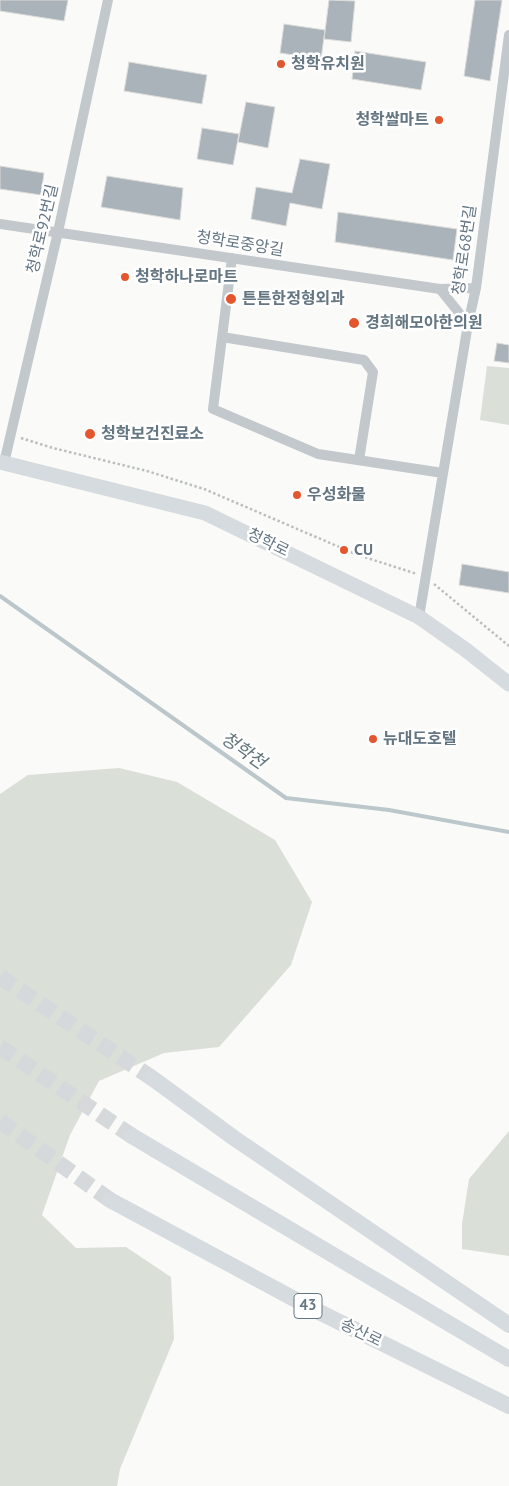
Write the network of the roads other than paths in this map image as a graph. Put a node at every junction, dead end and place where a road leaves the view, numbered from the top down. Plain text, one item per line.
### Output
1 (108, 0) edge
2 (509, 36) edge
3 (0, 224) edge
4 (58, 232) junction
5 (232, 258) junction
6 (476, 288) junction
7 (440, 289) junction
8 (468, 324) junction
9 (222, 337) junction
10 (359, 460) junction
11 (2, 462) edge
12 (443, 473) junction
13 (419, 616) junction
14 (509, 684) edge
15 (152, 1078) tunnel mouth
16 (132, 1136) tunnel mouth
17 (110, 1200) tunnel mouth
18 (509, 1325) edge
19 (509, 1359) edge
20 (509, 1406) edge

1 - 4 street, 청학로92번길
2 - 6 street, 청학로68번길
3 - 4 street, 청학로중앙길
4 - 5 street, 청학로중앙길
4 - 11 street, 청학로92번길
5 - 7 street, 청학로중앙길
5 - 9 street
6 - 7 street, 청학로중앙길
6 - 8 street, 청학로68번길
7 - 8 street
8 - 12 street, 청학로68번길
9 - 10 street
9 - 10 street
10 - 12 street
11 - 13 street, 청학로
12 - 13 street, 청학로68번길
13 - 14 street, 청학로
15 - 18 main road
16 - 19 main road
17 - 20 main road, 송산로 / 43

